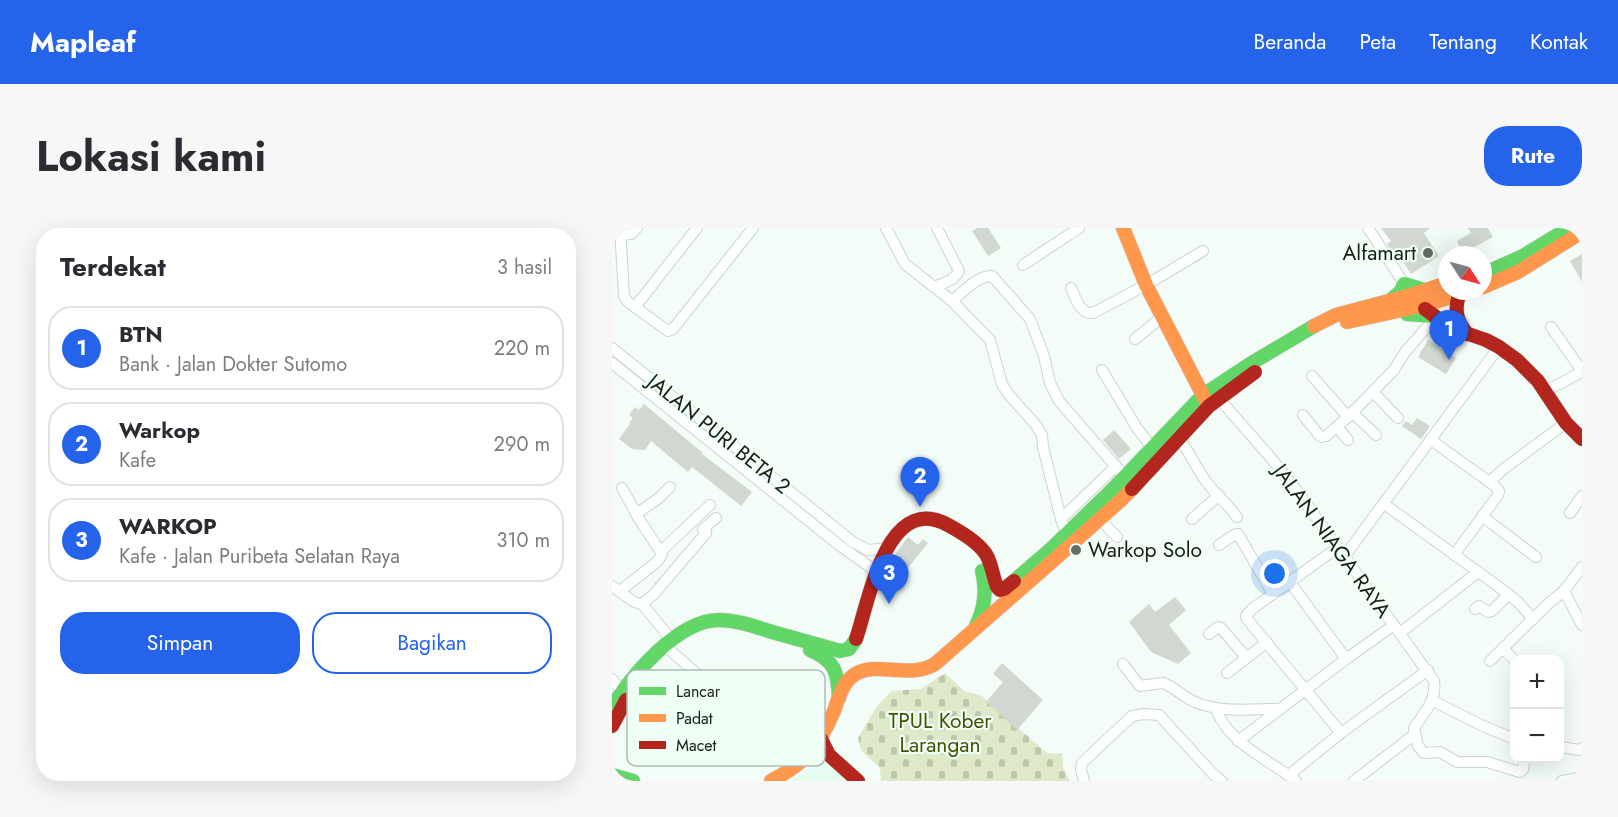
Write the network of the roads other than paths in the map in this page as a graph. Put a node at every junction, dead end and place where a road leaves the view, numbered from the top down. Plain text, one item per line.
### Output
1 (637, 228) edge
2 (697, 228) edge
3 (753, 228) edge
4 (886, 228) edge
5 (938, 228) edge
6 (1079, 228) edge
7 (1123, 228) edge
8 (1368, 228) edge
9 (1569, 228) edge
10 (620, 232) edge
11 (1582, 232) edge
12 (1203, 251) dead end
13 (1023, 265) dead end
14 (1492, 270) edge
15 (1492, 283) edge
16 (1146, 285) junction
17 (934, 286) junction
18 (1438, 286) edge
19 (1071, 288) dead end
20 (1413, 290) junction
21 (1441, 300) edge
22 (1460, 300) edge
23 (952, 301) junction
24 (1392, 306) junction
25 (1421, 306) junction
26 (635, 307) junction
27 (1162, 317) junction
28 (1434, 317) junction
29 (1551, 327) dead end
30 (1467, 333) junction
31 (1135, 339) dead end
32 (1499, 347) junction
33 (1582, 347) edge
34 (612, 348) edge
35 (1571, 355) junction
36 (612, 363) edge
37 (1102, 370) dead end
38 (1312, 376) dead end
39 (1546, 391) junction
40 (1373, 392) junction
41 (1210, 397) junction
42 (1303, 415) dead end
43 (1350, 415) junction
44 (1398, 418) dead end
45 (1337, 427) junction
46 (1576, 429) edge
47 (1376, 435) dead end
48 (1179, 438) junction
49 (1348, 440) dead end
50 (1431, 440) junction
51 (1153, 448) junction
52 (752, 460) junction
53 (745, 470) junction
54 (1120, 472) junction
55 (1489, 482) junction
56 (670, 487) dead end
57 (622, 488) dead end
58 (1219, 495) junction
59 (1582, 496) edge
60 (1384, 504) junction
61 (710, 505) dead end
62 (1570, 513) dead end
63 (636, 514) junction
64 (1482, 516) junction
65 (1237, 517) dead end
66 (716, 518) dead end
67 (1061, 519) junction
68 (1100, 519) junction
69 (1192, 519) dead end
70 (823, 525) junction
71 (962, 534) junction
72 (1118, 537) dead end
73 (1069, 539) junction
74 (1219, 545) dead end
75 (850, 546) junction
76 (888, 548) junction
77 (661, 551) junction
78 (1341, 552) junction
79 (1457, 557) junction
80 (1536, 557) dead end
81 (1582, 567) edge
82 (1478, 572) junction
83 (875, 575) junction
84 (1290, 582) junction
85 (1461, 585) junction
86 (616, 589) edge
87 (1564, 591) junction
88 (1009, 592) junction
89 (1274, 594) junction
90 (1509, 594) junction
91 (642, 604) junction
92 (1475, 609) dead end
93 (1533, 619) junction
94 (1582, 625) edge
95 (1397, 629) junction
96 (684, 631) junction
97 (972, 633) junction
98 (1209, 634) dead end
99 (668, 642) junction
100 (1267, 642) junction
101 (1503, 648) junction
102 (1510, 656) edge
103 (1246, 657) junction
104 (1346, 659) junction
105 (1490, 661) dead end
106 (646, 664) junction
107 (1123, 664) dead end
108 (641, 670) edge
109 (643, 670) edge
110 (697, 670) edge
111 (1428, 670) junction
112 (1227, 673) dead end
113 (612, 679) edge
114 (627, 685) edge
115 (1306, 690) junction
116 (622, 691) junction
117 (839, 698) junction
118 (627, 699) edge
119 (1432, 701) junction
120 (612, 707) edge
121 (1216, 709) junction
122 (1279, 710) junction
123 (612, 726) edge
124 (825, 730) edge
125 (1341, 733) junction
126 (1415, 734) junction
127 (1510, 737) edge
128 (1238, 741) junction
129 (825, 747) edge
130 (1564, 748) edge
131 (1582, 748) edge
132 (1524, 763) edge
133 (797, 766) edge
134 (613, 774) edge
135 (1292, 778) edge
136 (1215, 779) edge
137 (1582, 780) edge
138 (633, 781) edge
139 (771, 781) edge
140 (858, 781) edge
141 (1084, 781) edge
142 (1354, 781) edge
143 (1562, 781) edge

1 - 10 street
2 - 26 street
3 - 26 street
4 - 17 street
5 - 17 street
6 - 13 street
7 - 16 main road
8 - 20 street
9 - 14 main road
10 - 26 street
11 - 15 main road
12 - 16 street
16 - 19 street
16 - 27 main road
17 - 23 street
18 - 20 main road
20 - 24 main road
20 - 25 main road
21 - 25 main road
22 - 30 main road
23 - 54 street
23 - 67 street
24 - 25 main road
24 - 28 main road
24 - 41 main road
25 - 28 main road
27 - 31 street
27 - 41 main road
28 - 30 main road
28 - 40 street
29 - 35 street
30 - 32 main road
32 - 39 main road
32 - 50 street
33 - 35 street
34 - 52 street, JALAN PURI BETA 2
35 - 39 street
36 - 53 street, JALAN PURI BETA 2
37 - 51 street
38 - 43 street
39 - 46 main road
40 - 43 street
40 - 44 street
41 - 48 main road
41 - 51 main road
41 - 78 street, JALAN NIAGA RAYA
42 - 45 street
43 - 45 street
43 - 47 street
45 - 49 street
46 - 55 street
48 - 58 street
48 - 68 main road
50 - 55 street
50 - 60 street
51 - 54 main road
52 - 53 street
52 - 70 street, JALAN PURI BETA 2
53 - 70 street, JALAN PURI BETA 2
54 - 67 street
54 - 73 main road
55 - 64 street
56 - 63 street
57 - 63 street
58 - 65 street
58 - 69 street
59 - 62 street
60 - 78 street
60 - 79 street
61 - 77 street
63 - 77 street
64 - 79 street
64 - 80 street
66 - 91 street
67 - 73 street
68 - 72 street
68 - 73 main road
70 - 75 street, JALAN PURI BETA 2
71 - 76 main road
71 - 88 main road
71 - 97 main road
73 - 88 main road
74 - 89 street
75 - 76 street, JALAN PURI BETA 2
75 - 83 street, JALAN PURI BETA 2
76 - 83 main road
77 - 86 street
78 - 84 street
78 - 95 street, JALAN NIAGA RAYA
79 - 82 street
79 - 85 street
81 - 87 street
82 - 85 street
82 - 90 street
83 - 96 main road
84 - 89 street
84 - 104 street
85 - 95 street
86 - 91 street
87 - 93 street
87 - 94 street
88 - 97 main road
89 - 100 street
90 - 92 street
90 - 93 street
91 - 99 street
93 - 101 street
95 - 104 street
95 - 111 street, JALAN NIAGA RAYA
96 - 99 main road
96 - 117 main road
97 - 117 main road
98 - 103 street
99 - 106 main road
99 - 110 street
100 - 103 street
100 - 115 street
101 - 102 street
101 - 105 street
103 - 112 street
104 - 115 street
106 - 108 main road
106 - 109 main road
107 - 121 street
111 - 119 street, JALAN NIAGA RAYA
111 - 125 street
113 - 116 street
114 - 116 main road
115 - 122 street
115 - 125 street
116 - 120 main road
117 - 124 main road
118 - 123 main road
119 - 126 street
119 - 127 street
121 - 122 street
121 - 128 street
122 - 128 street
125 - 135 street
126 - 132 street
126 - 142 street
128 - 135 street
129 - 140 main road
130 - 131 street
133 - 139 main road
134 - 138 main road
136 - 141 street
137 - 143 street

